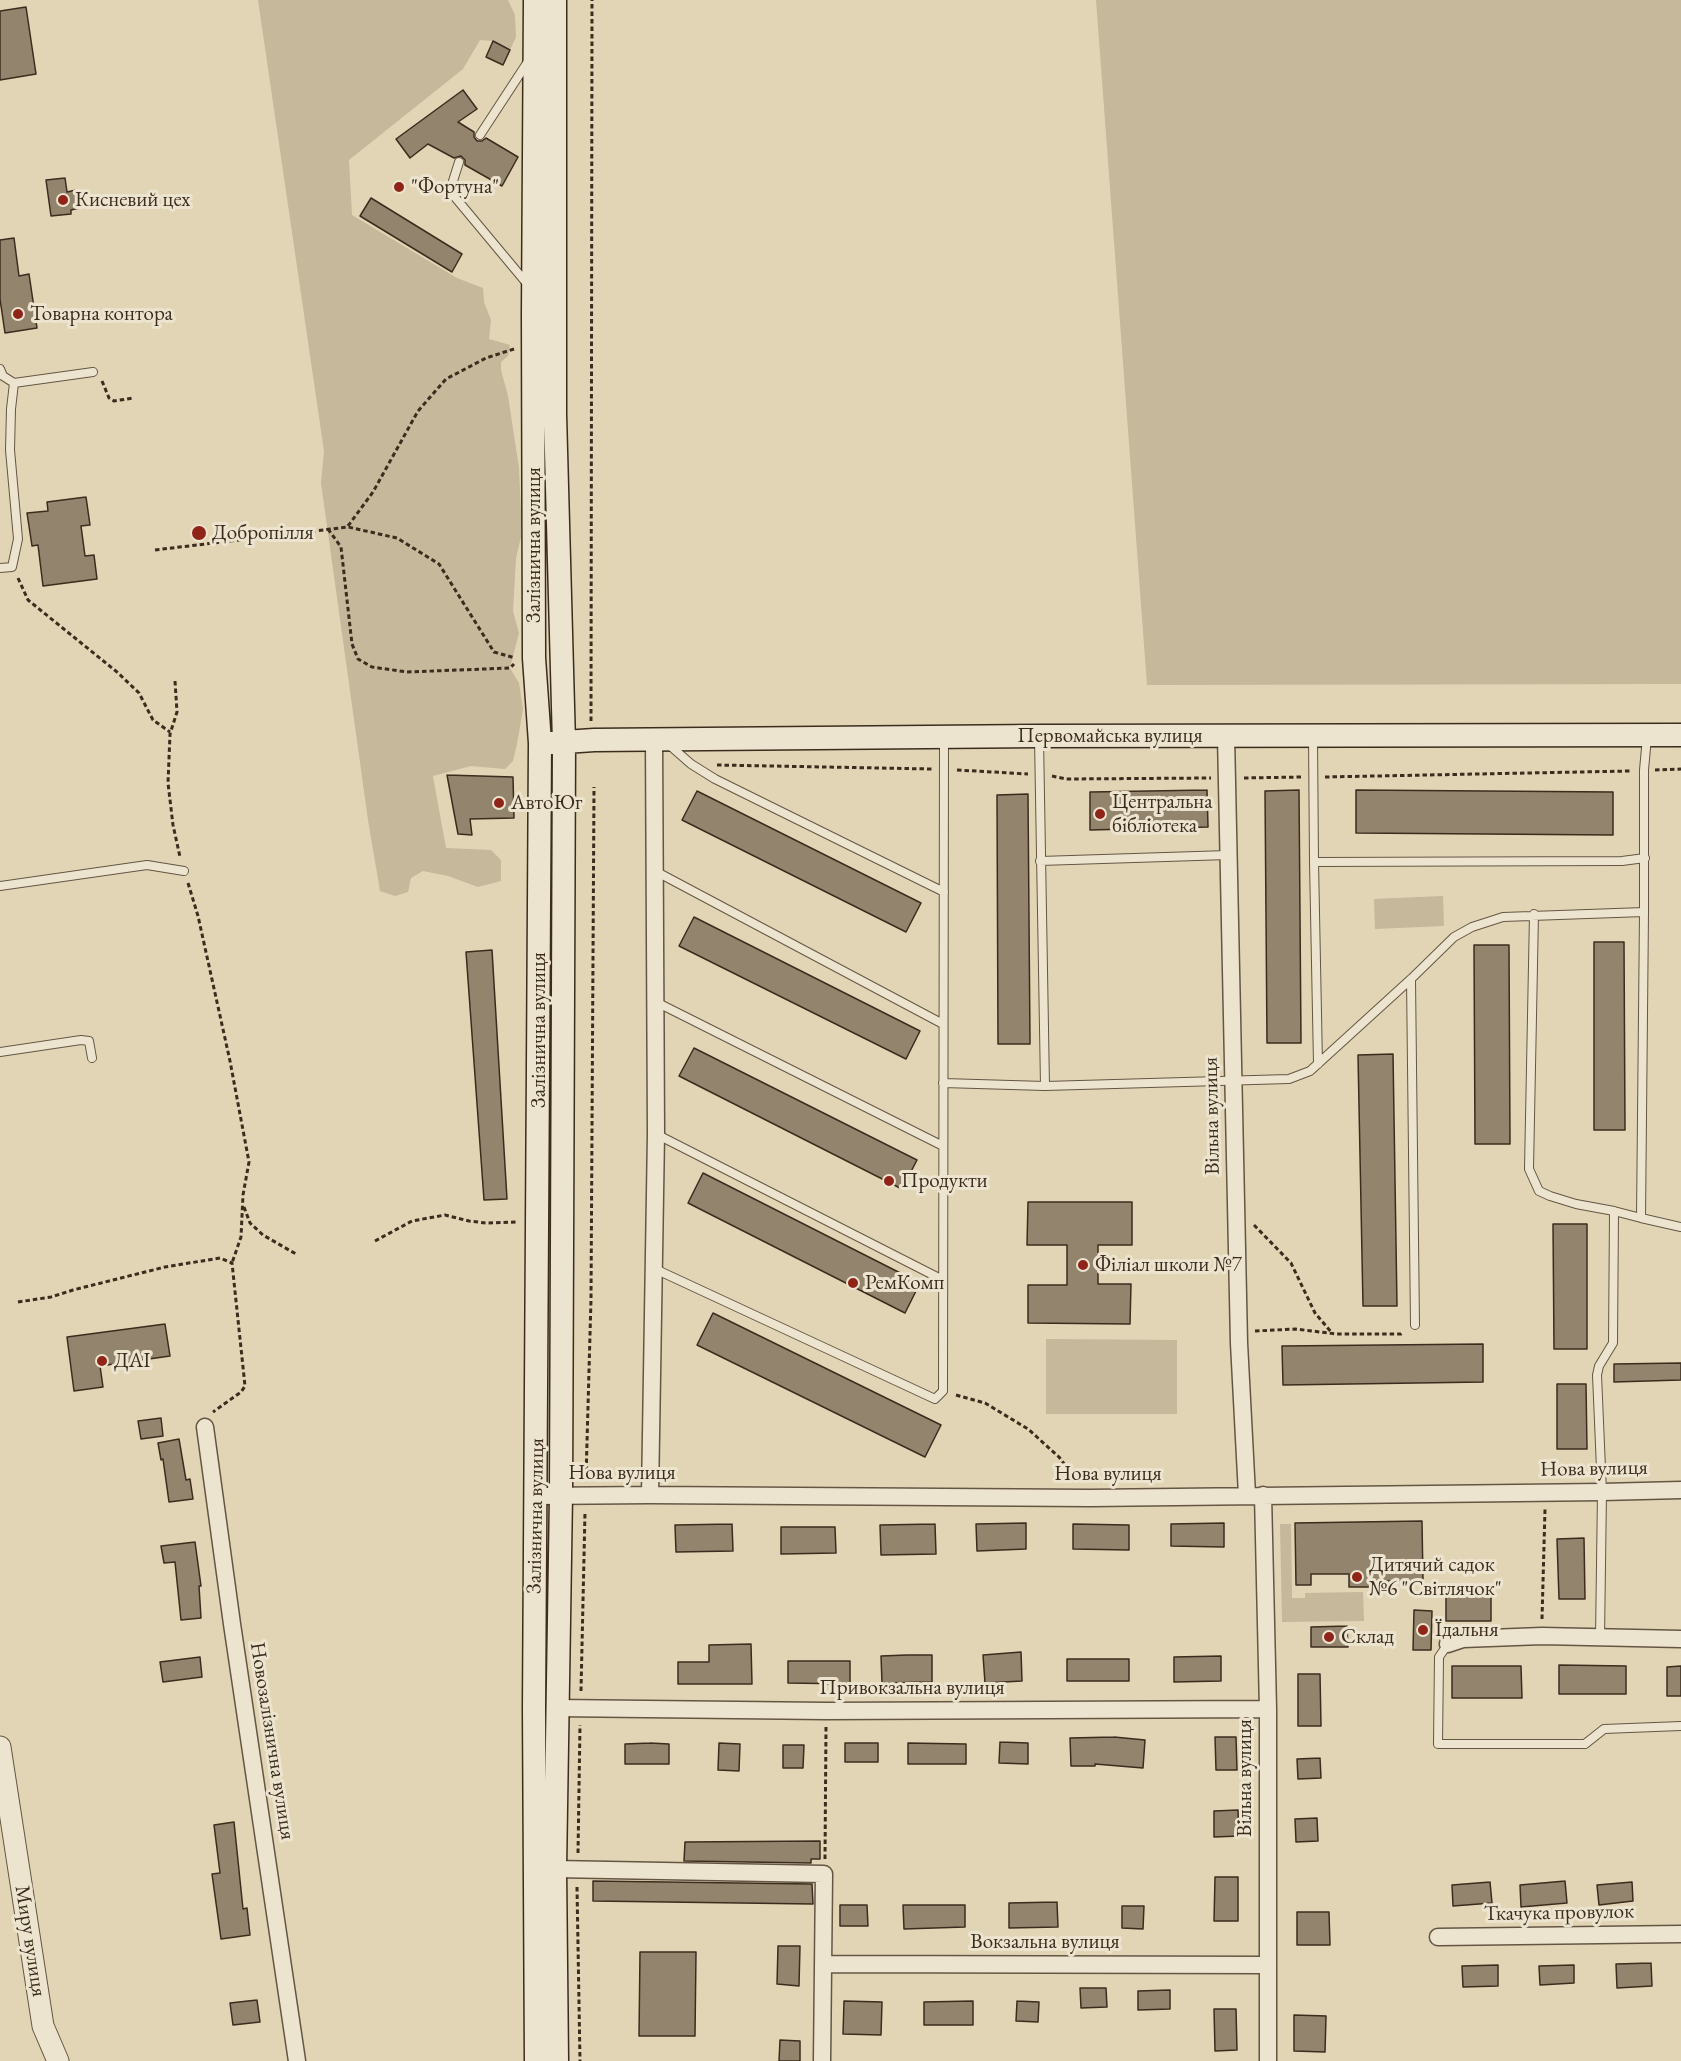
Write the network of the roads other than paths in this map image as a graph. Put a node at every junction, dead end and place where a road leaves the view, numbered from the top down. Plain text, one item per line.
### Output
1 (535, 0) edge
2 (555, 0) edge
3 (534, 52) junction
4 (480, 135) dead end
5 (459, 162) dead end
6 (533, 291) junction
7 (0, 369) edge
8 (93, 372) road end
9 (14, 383) junction
10 (0, 568) edge
11 (1681, 735) edge
12 (1039, 736) junction
13 (1226, 736) junction
14 (1313, 736) junction
15 (1647, 736) junction
16 (944, 737) junction
17 (658, 739) junction
18 (540, 742) junction
19 (564, 743) junction
20 (1228, 855) junction
21 (1645, 858) junction
22 (1041, 861) junction
23 (1314, 862) junction
24 (184, 871) road end
25 (655, 871) junction
26 (0, 886) edge
27 (944, 892) junction
28 (1644, 912) junction
29 (1534, 915) junction
30 (1411, 979) junction
31 (656, 1002) junction
32 (943, 1024) junction
33 (0, 1052) edge
34 (92, 1058) dead end
35 (1318, 1064) junction
36 (1234, 1081) junction
37 (943, 1083) junction
38 (1045, 1086) junction
39 (656, 1134) junction
40 (943, 1146) junction
41 (1614, 1210) junction
42 (1641, 1218) junction
43 (1681, 1227) edge
44 (655, 1269) junction
45 (943, 1280) junction
46 (1415, 1325) road end
47 (205, 1427) road end
48 (1681, 1490) edge
49 (1602, 1492) junction
50 (561, 1495) junction
51 (650, 1495) junction
52 (1255, 1495) junction
53 (536, 1496) junction
54 (1600, 1638) junction
55 (1681, 1639) edge
56 (1448, 1644) joint
57 (556, 1708) junction
58 (1268, 1709) junction
59 (1681, 1726) edge
60 (0, 1747) edge
61 (555, 1869) junction
62 (1681, 1934) edge
63 (1438, 1937) dead end
64 (823, 1964) junction
65 (1268, 1965) junction
66 (58, 2061) edge
67 (297, 2061) edge
68 (536, 2061) edge
69 (557, 2061) edge
70 (822, 2061) edge
71 (1268, 2061) edge

1 - 3 main road, Залізнична вулиця
2 - 19 main road, Залізнична вулиця
3 - 4 lane
3 - 6 main road, Залізнична вулиця
5 - 6 lane
6 - 18 main road, Залізнична вулиця
7 - 9 lane
8 - 9 lane
9 - 10 lane
11 - 15 main road, Первомайська вулиця
12 - 13 main road, Первомайська вулиця
12 - 16 main road, Первомайська вулиця
12 - 22 lane
13 - 14 main road, Первомайська вулиця
13 - 20 street, Вільна вулиця
14 - 15 main road, Первомайська вулиця
14 - 23 lane
15 - 21 lane
16 - 17 main road, Первомайська вулиця
16 - 27 lane
17 - 19 main road, Первомайська вулиця
17 - 25 street
17 - 27 lane
18 - 19 main road, Первомайська вулиця
18 - 53 main road, Залізнична вулиця
19 - 50 main road, Залізнична вулиця
20 - 22 lane
20 - 36 street, Вільна вулиця
21 - 23 lane
21 - 28 lane
22 - 38 lane
23 - 35 lane
24 - 26 lane
25 - 31 street
25 - 32 lane
27 - 32 lane
28 - 29 lane
28 - 42 lane
29 - 30 lane
29 - 41 lane
30 - 35 lane
30 - 46 lane
31 - 39 street
31 - 40 lane
32 - 37 lane
33 - 34 lane
35 - 36 lane
36 - 38 lane
36 - 52 street, Вільна вулиця
37 - 38 lane
37 - 40 lane
39 - 44 street
39 - 45 lane
40 - 45 lane
41 - 42 lane
41 - 49 lane
42 - 43 lane
44 - 45 lane
44 - 51 street
47 - 67 street, Новозалізнична вулиця
48 - 49 street, Нова вулиця
49 - 52 street, Нова вулиця
49 - 54 lane
50 - 51 street, Нова вулиця
50 - 53 street, Нова вулиця
50 - 57 main road, Залізнична вулиця
51 - 52 street, Нова вулиця
52 - 58 street, Вільна вулиця
53 - 68 main road, Залізнична вулиця
54 - 55 street
54 - 56 street
56 - 59 lane
57 - 58 street, Привокзальна вулиця
57 - 61 main road, Залізнична вулиця
58 - 65 street, Вільна вулиця
60 - 66 street, Миру вулиця
61 - 64 street
61 - 69 main road, Залізнична вулиця
62 - 63 street, Ткачука провулок
64 - 65 street, Вокзальна вулиця
64 - 70 street
65 - 71 street, Вільна вулиця

